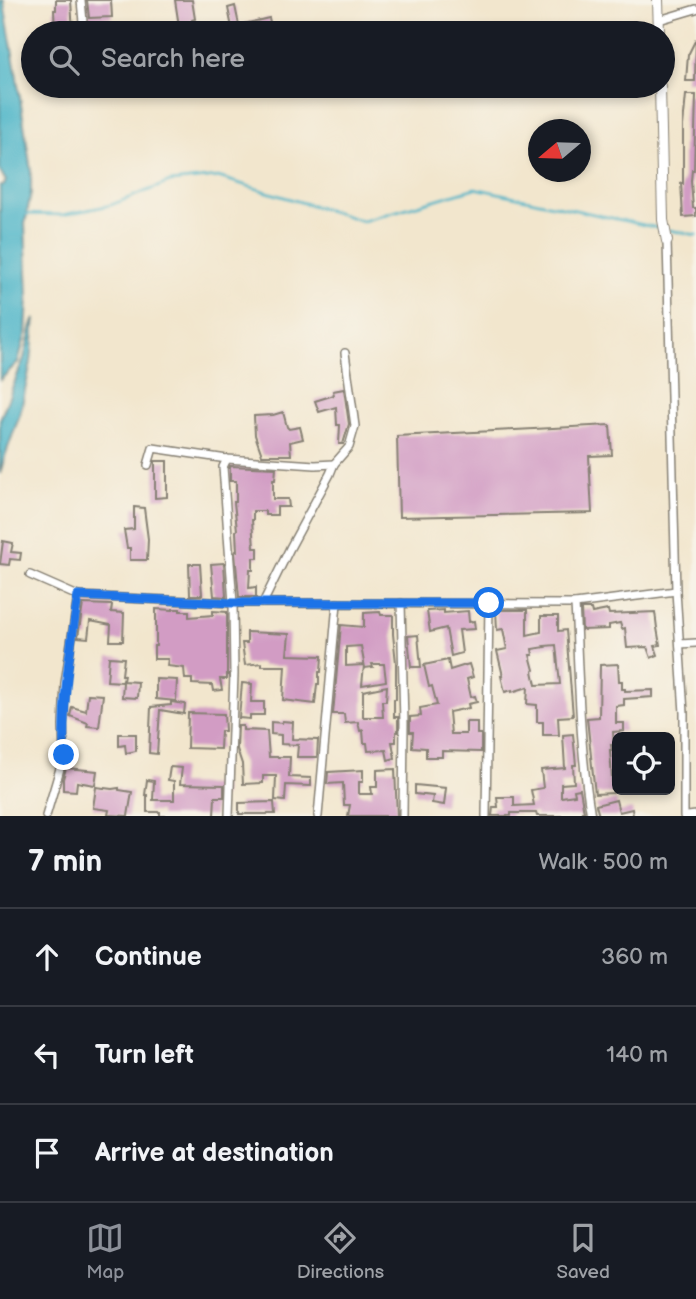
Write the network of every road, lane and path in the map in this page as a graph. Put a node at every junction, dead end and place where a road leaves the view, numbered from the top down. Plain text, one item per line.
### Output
1 (81, 0) edge
2 (658, 0) edge
3 (696, 9) edge
4 (659, 20) joint
5 (83, 21) edge
6 (660, 98) edge
7 (667, 241) joint
8 (345, 353) dead end
9 (227, 459) junction
10 (334, 464) junction
11 (148, 465) dead end
12 (30, 576) dead end
13 (676, 591) junction
14 (78, 596) junction
15 (233, 603) junction
16 (263, 603) junction
17 (337, 603) junction
18 (401, 603) junction
19 (489, 603) junction
20 (576, 604) junction
21 (696, 643) edge
22 (680, 644) junction
23 (696, 815) edge
24 (46, 816) edge
25 (229, 816) edge
26 (318, 816) edge
27 (403, 816) edge
28 (486, 816) edge
29 (591, 816) edge
30 (686, 816) edge

1 - 5 street
2 - 4 street
3 - 4 street
6 - 7 street
7 - 13 street
8 - 10 street
9 - 10 street
9 - 11 street
9 - 15 street
10 - 16 street
12 - 14 street
13 - 20 street
13 - 22 street
14 - 15 street
14 - 24 street
15 - 16 street
15 - 25 street
16 - 17 street
17 - 18 street
17 - 26 street
18 - 19 street
18 - 27 street
19 - 20 street
19 - 28 street
20 - 29 street
21 - 22 street
22 - 30 street
23 - 30 street

